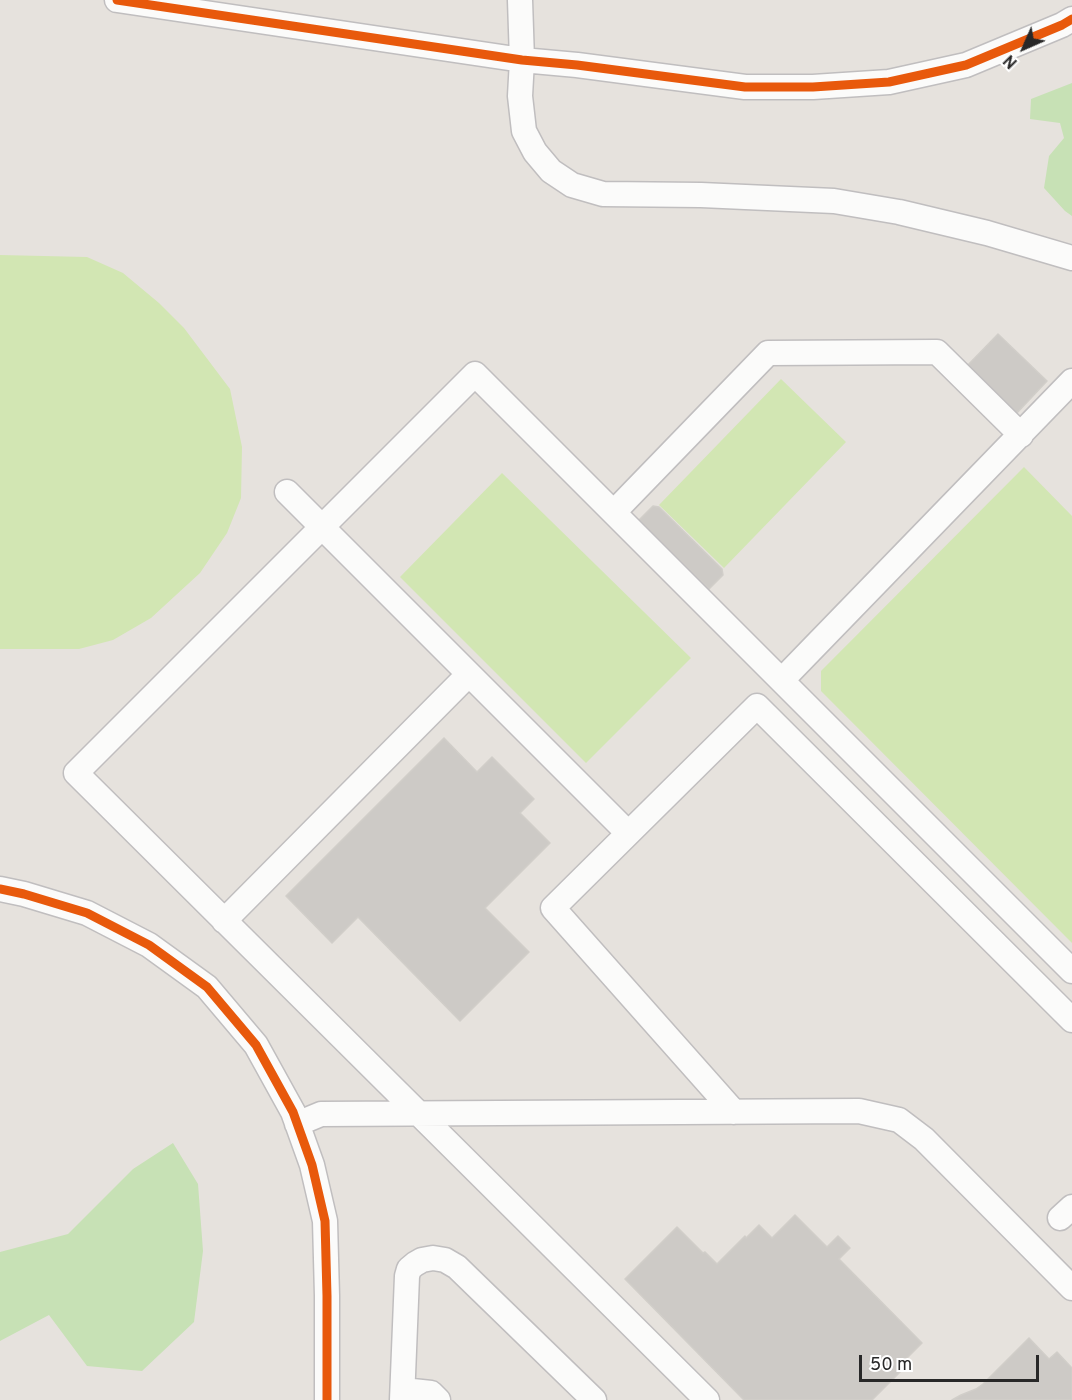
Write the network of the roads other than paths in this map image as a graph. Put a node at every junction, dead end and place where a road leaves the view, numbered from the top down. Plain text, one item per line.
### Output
1 (117, 0) edge
2 (520, 0) edge
3 (1072, 19) edge
4 (522, 60) junction
5 (1072, 258) edge
6 (1072, 381) edge
7 (1021, 435) junction
8 (287, 492) dead end
9 (614, 512) junction
10 (322, 527) junction
11 (470, 674) junction
12 (782, 680) junction
13 (628, 833) junction
14 (0, 889) edge
15 (224, 921) junction
16 (1072, 971) edge
17 (1072, 1020) edge
18 (734, 1112) junction
19 (419, 1114) junction
20 (297, 1124) junction
21 (1072, 1288) edge
22 (402, 1395) edge
23 (327, 1400) edge
24 (438, 1400) edge
25 (594, 1400) edge
26 (707, 1400) edge

1 - 4 street
2 - 4 street
3 - 4 street
4 - 5 street
6 - 7 street
7 - 9 street
7 - 12 street
8 - 10 street
9 - 10 street
9 - 12 street
10 - 11 street
10 - 15 street
11 - 13 street
11 - 15 street
12 - 16 street
13 - 17 street
13 - 18 street
14 - 20 street
15 - 19 street
18 - 19 street
18 - 21 street
19 - 20 street
19 - 26 street
20 - 23 street
22 - 24 street
22 - 25 street

